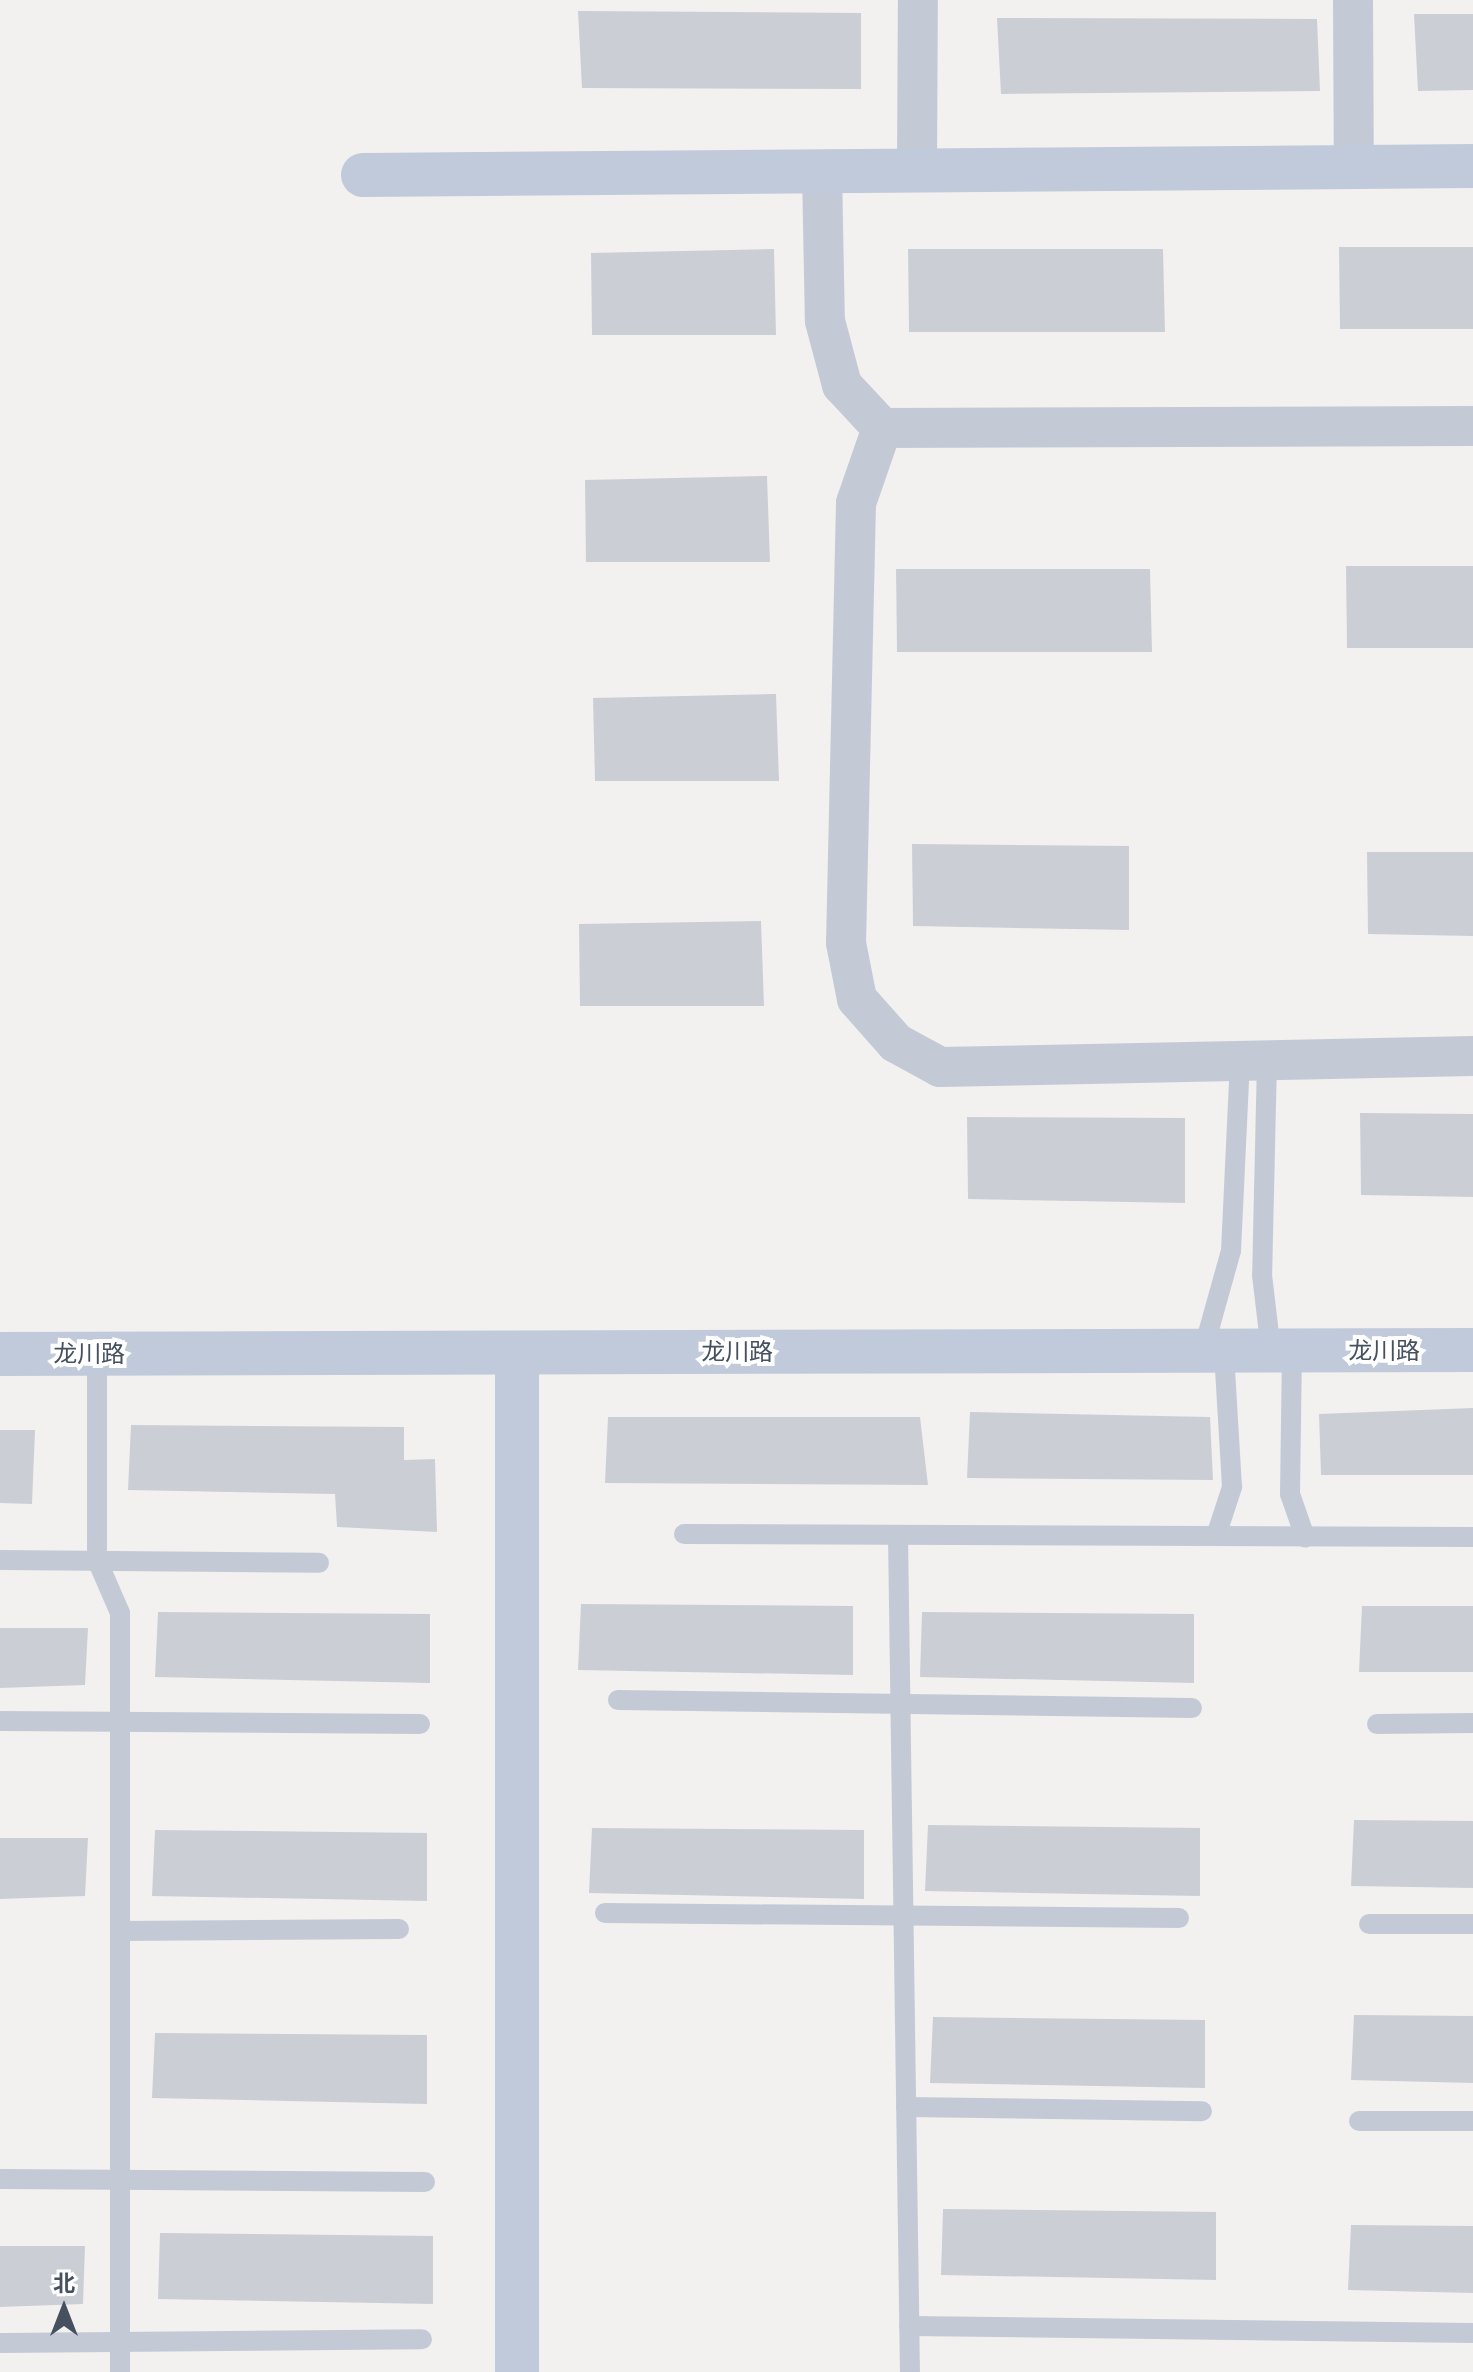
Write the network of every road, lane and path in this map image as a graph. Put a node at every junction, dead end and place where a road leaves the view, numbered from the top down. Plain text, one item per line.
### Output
1 (918, 0) edge
2 (1353, 0) edge
3 (1354, 166) junction
4 (1473, 166) edge
5 (917, 170) junction
6 (822, 171) junction
7 (363, 175) dead end
8 (1473, 426) edge
9 (882, 428) junction
10 (1473, 1056) edge
11 (1254, 1061) junction
12 (1473, 1350) edge
13 (1213, 1351) junction
14 (1282, 1351) junction
15 (517, 1353) junction
16 (0, 1354) edge
17 (97, 1354) junction
18 (684, 1534) dead end
19 (898, 1535) junction
20 (1216, 1536) junction
21 (1305, 1537) junction
22 (1473, 1537) edge
23 (0, 1560) edge
24 (97, 1560) junction
25 (319, 1563) dead end
26 (618, 1700) dead end
27 (900, 1704) junction
28 (1192, 1708) dead end
29 (0, 1721) edge
30 (120, 1721) junction
31 (1473, 1723) edge
32 (420, 1724) dead end
33 (1377, 1724) dead end
34 (605, 1913) dead end
35 (903, 1916) junction
36 (1179, 1918) dead end
37 (1369, 1924) dead end
38 (1473, 1924) edge
39 (399, 1929) dead end
40 (120, 1931) junction
41 (906, 2107) junction
42 (1202, 2111) dead end
43 (1359, 2121) dead end
44 (1473, 2121) edge
45 (0, 2179) edge
46 (120, 2182) junction
47 (425, 2182) dead end
48 (909, 2326) junction
49 (1473, 2333) edge
50 (422, 2339) dead end
51 (120, 2342) junction
52 (0, 2343) edge
53 (120, 2372) edge
54 (517, 2372) edge
55 (910, 2372) edge

1 - 5 street
2 - 3 street
3 - 4 street
3 - 5 street
5 - 6 street
6 - 7 street
6 - 9 street
8 - 9 street
9 - 11 street
10 - 11 street
11 - 13 lane
11 - 14 lane
12 - 14 street, 龙川路
13 - 14 street, 龙川路
13 - 15 street, 龙川路
13 - 20 lane
14 - 21 lane
15 - 17 street, 龙川路
15 - 54 street
16 - 17 street, 龙川路
17 - 24 lane
18 - 19 lane
19 - 20 lane
19 - 27 lane
20 - 21 lane
21 - 22 lane
23 - 24 lane
24 - 25 lane
24 - 30 lane
26 - 27 lane
27 - 28 lane
27 - 35 lane
29 - 30 lane
30 - 32 lane
30 - 40 lane
31 - 33 lane
34 - 35 lane
35 - 36 lane
35 - 41 lane
37 - 38 lane
39 - 40 lane
40 - 46 lane
41 - 42 lane
41 - 48 lane
43 - 44 lane
45 - 46 lane
46 - 47 lane
46 - 51 lane
48 - 49 lane
48 - 55 lane
50 - 51 lane
51 - 52 lane
51 - 53 lane

